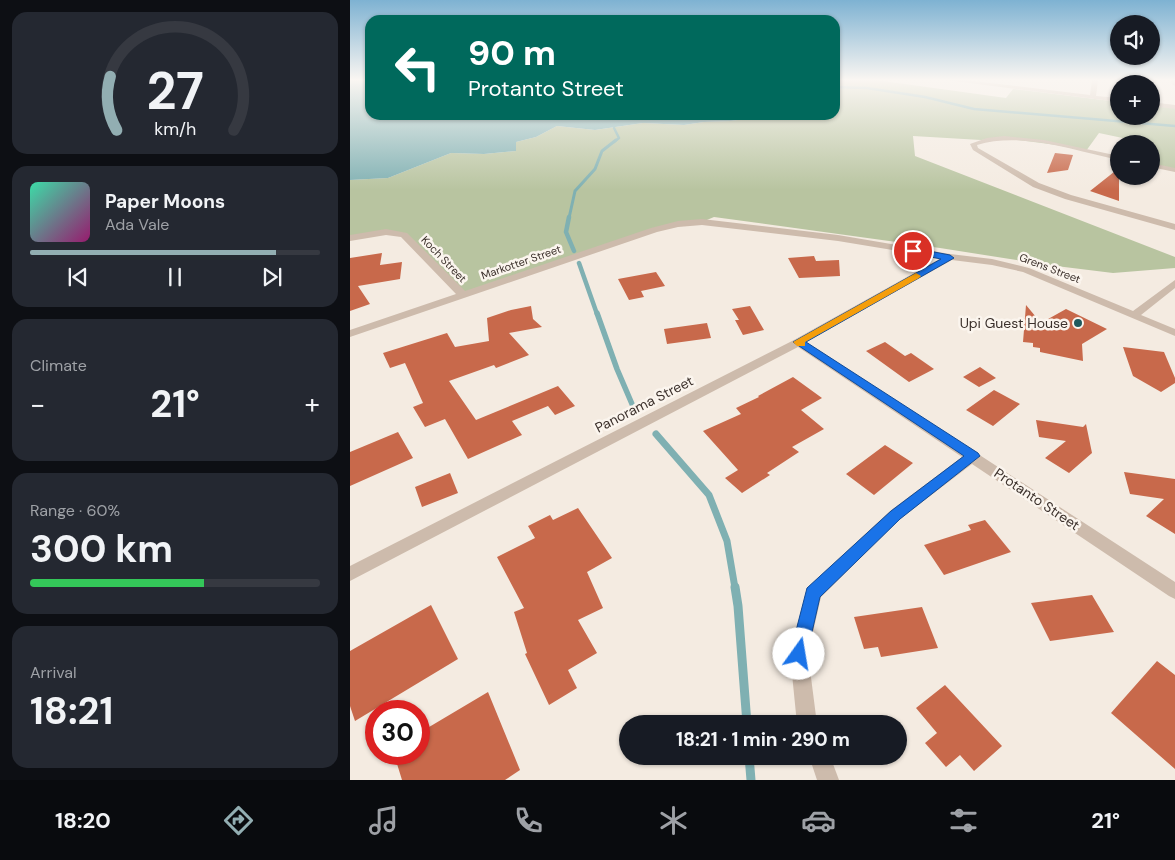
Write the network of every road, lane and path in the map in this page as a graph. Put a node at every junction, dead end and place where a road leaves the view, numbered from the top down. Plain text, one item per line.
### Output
1 (1110, 156) edge
2 (1160, 167) edge
3 (1175, 170) edge
4 (702, 222) joint
5 (1175, 227) edge
6 (350, 238) edge
7 (950, 258) junction
8 (1175, 283) edge
9 (464, 296) junction
10 (1133, 316) junction
11 (1175, 333) edge
12 (350, 334) edge
13 (798, 342) junction
14 (973, 456) junction
15 (350, 574) edge
16 (1175, 591) edge
17 (806, 715) edge
18 (822, 765) edge
19 (828, 780) edge

1 - 5 street
2 - 3 street
4 - 7 street, Grens Street
4 - 9 street, Markotter Street
6 - 9 street, Koch Street
7 - 10 street, Grens Street
7 - 13 street, Panorama Street
8 - 10 street
9 - 12 street, Markotter Street
10 - 11 street, Grens Street
13 - 14 street, Protanto Street
13 - 15 street, Panorama Street
14 - 16 street, Protanto Street
14 - 17 street
18 - 19 street

